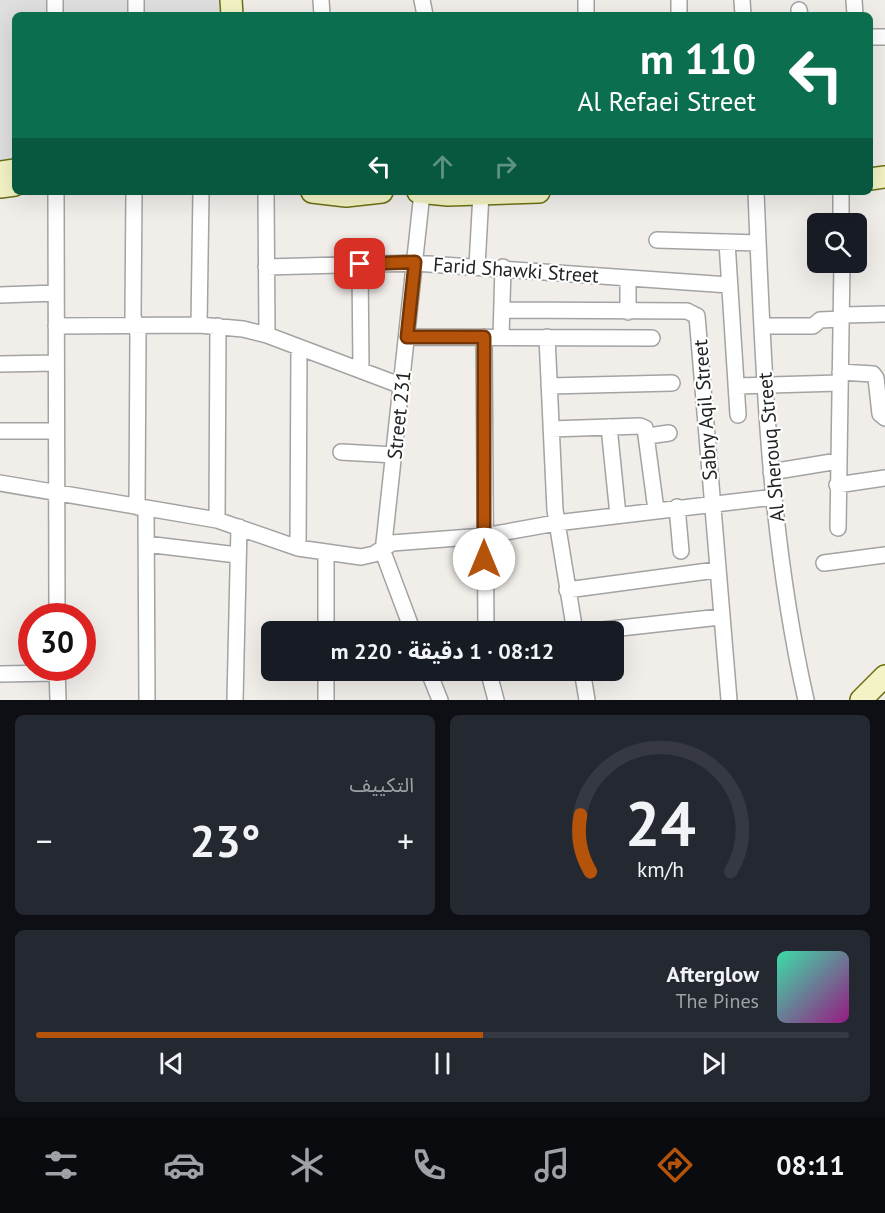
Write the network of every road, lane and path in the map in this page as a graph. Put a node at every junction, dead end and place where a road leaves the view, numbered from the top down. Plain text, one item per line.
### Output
1 (56, 195) edge
2 (134, 195) edge
3 (201, 195) edge
4 (266, 195) edge
5 (338, 195) edge
6 (355, 195) edge
7 (423, 195) edge
8 (481, 195) edge
9 (756, 195) edge
10 (841, 195) edge
11 (841, 213) edge
12 (657, 240) dead end
13 (727, 242) junction
14 (758, 243) junction
15 (415, 262) junction
16 (360, 264) junction
17 (477, 266) junction
18 (266, 267) junction
19 (503, 267) junction
20 (842, 273) edge
21 (628, 278) junction
22 (729, 285) junction
23 (56, 293) junction
24 (0, 295) edge
25 (502, 310) junction
26 (628, 312) junction
27 (885, 314) edge
28 (842, 317) junction
29 (200, 325) junction
30 (56, 326) junction
31 (136, 326) junction
32 (218, 326) junction
33 (762, 326) junction
34 (267, 335) junction
35 (407, 337) junction
36 (484, 337) junction
37 (501, 337) junction
38 (547, 337) junction
39 (652, 338) dead end
40 (299, 347) junction
41 (56, 363) junction
42 (0, 364) edge
43 (361, 370) junction
44 (839, 378) junction
45 (672, 383) dead end
46 (764, 384) junction
47 (402, 386) junction
48 (549, 386) junction
49 (736, 386) junction
50 (738, 415) dead end
51 (885, 418) edge
52 (609, 427) junction
53 (551, 429) junction
54 (0, 431) edge
55 (56, 431) junction
56 (669, 433) dead end
57 (648, 436) junction
58 (341, 452) dead end
59 (395, 455) junction
60 (838, 460) junction
61 (771, 472) junction
62 (885, 478) edge
63 (0, 483) edge
64 (837, 485) junction
65 (56, 493) junction
66 (774, 496) junction
67 (710, 502) junction
68 (677, 507) junction
69 (141, 508) junction
70 (656, 510) junction
71 (618, 515) junction
72 (217, 520) junction
73 (556, 523) junction
74 (238, 527) junction
75 (838, 528) dead end
76 (484, 536) junction
77 (146, 543) junction
78 (383, 547) junction
79 (298, 548) junction
80 (681, 551) dead end
81 (326, 553) junction
82 (237, 555) junction
83 (885, 555) edge
84 (824, 562) dead end
85 (716, 570) junction
86 (567, 590) junction
87 (57, 603) edge
88 (720, 617) junction
89 (326, 621) edge
90 (409, 621) edge
91 (486, 621) edge
92 (573, 621) edge
93 (624, 628) edge
94 (18, 673) edge
95 (0, 674) edge
96 (885, 676) edge
97 (57, 681) edge
98 (326, 681) edge
99 (432, 681) edge
100 (491, 681) edge
101 (584, 681) edge
102 (58, 700) edge
103 (147, 700) edge
104 (236, 700) edge
105 (326, 700) edge
106 (440, 700) edge
107 (495, 700) edge
108 (587, 700) edge
109 (729, 700) edge
110 (806, 700) edge
111 (861, 700) edge

1 - 23 street
2 - 31 street
3 - 29 street
4 - 18 street
5 - 6 street
7 - 15 street, Street 231
8 - 17 street
9 - 14 street, Al Sherouq Street
10 - 11 street
12 - 13 street
13 - 14 street
13 - 22 street
14 - 33 street, Al Sherouq Street
15 - 16 street, Farid Shawki Street
15 - 17 street, Farid Shawki Street
15 - 35 street, Street 231
16 - 18 street, Farid Shawki Street
16 - 43 street
17 - 19 street, Farid Shawki Street
18 - 34 street
19 - 21 street, Farid Shawki Street
19 - 25 street
20 - 28 street
21 - 22 street, Farid Shawki Street
21 - 26 street
22 - 49 street
23 - 24 street
23 - 30 street
25 - 26 street, Sabry Aqil Street
25 - 37 street
26 - 67 street, Sabry Aqil Street
27 - 28 street
28 - 33 street
28 - 44 street
29 - 31 street
29 - 32 street
30 - 31 street
30 - 41 street
31 - 69 street
32 - 34 street
32 - 72 street
33 - 46 street, Al Sherouq Street
34 - 40 street
35 - 36 street
35 - 47 street, Street 231
36 - 37 street
36 - 76 street
37 - 38 street
38 - 39 street
38 - 48 street
40 - 43 street
40 - 79 street
41 - 42 street
41 - 55 street
43 - 47 street
44 - 46 street
44 - 51 street
44 - 60 street
45 - 48 street
46 - 49 street
46 - 61 street, Al Sherouq Street
47 - 59 street, Street 231
48 - 53 street
49 - 50 street
52 - 53 street
52 - 57 street
52 - 71 street
53 - 73 street
54 - 55 street
55 - 65 street
56 - 57 street
57 - 70 street
58 - 59 street
59 - 78 street, Street 231
60 - 61 street
60 - 64 street
61 - 66 street, Al Sherouq Street
62 - 64 street
63 - 65 street
64 - 75 street
65 - 69 street
65 - 87 street
66 - 67 street
66 - 110 street, Al Sherouq Street
67 - 68 street
67 - 85 street, Sabry Aqil Street
68 - 70 street
68 - 80 street
69 - 72 street
69 - 77 street
70 - 71 street
71 - 73 street
72 - 74 street
73 - 76 street
73 - 86 street
74 - 79 street
74 - 82 street
76 - 78 street
76 - 91 street
77 - 82 street
77 - 103 street
78 - 81 street
78 - 90 street, Street 231
79 - 81 street
81 - 89 street
82 - 104 street
83 - 84 street
85 - 86 street
85 - 88 street, Sabry Aqil Street
86 - 92 street
88 - 93 street
88 - 109 street, Sabry Aqil Street
94 - 95 street
96 - 111 street
97 - 102 street
98 - 105 street
99 - 106 street
100 - 107 street
101 - 108 street

